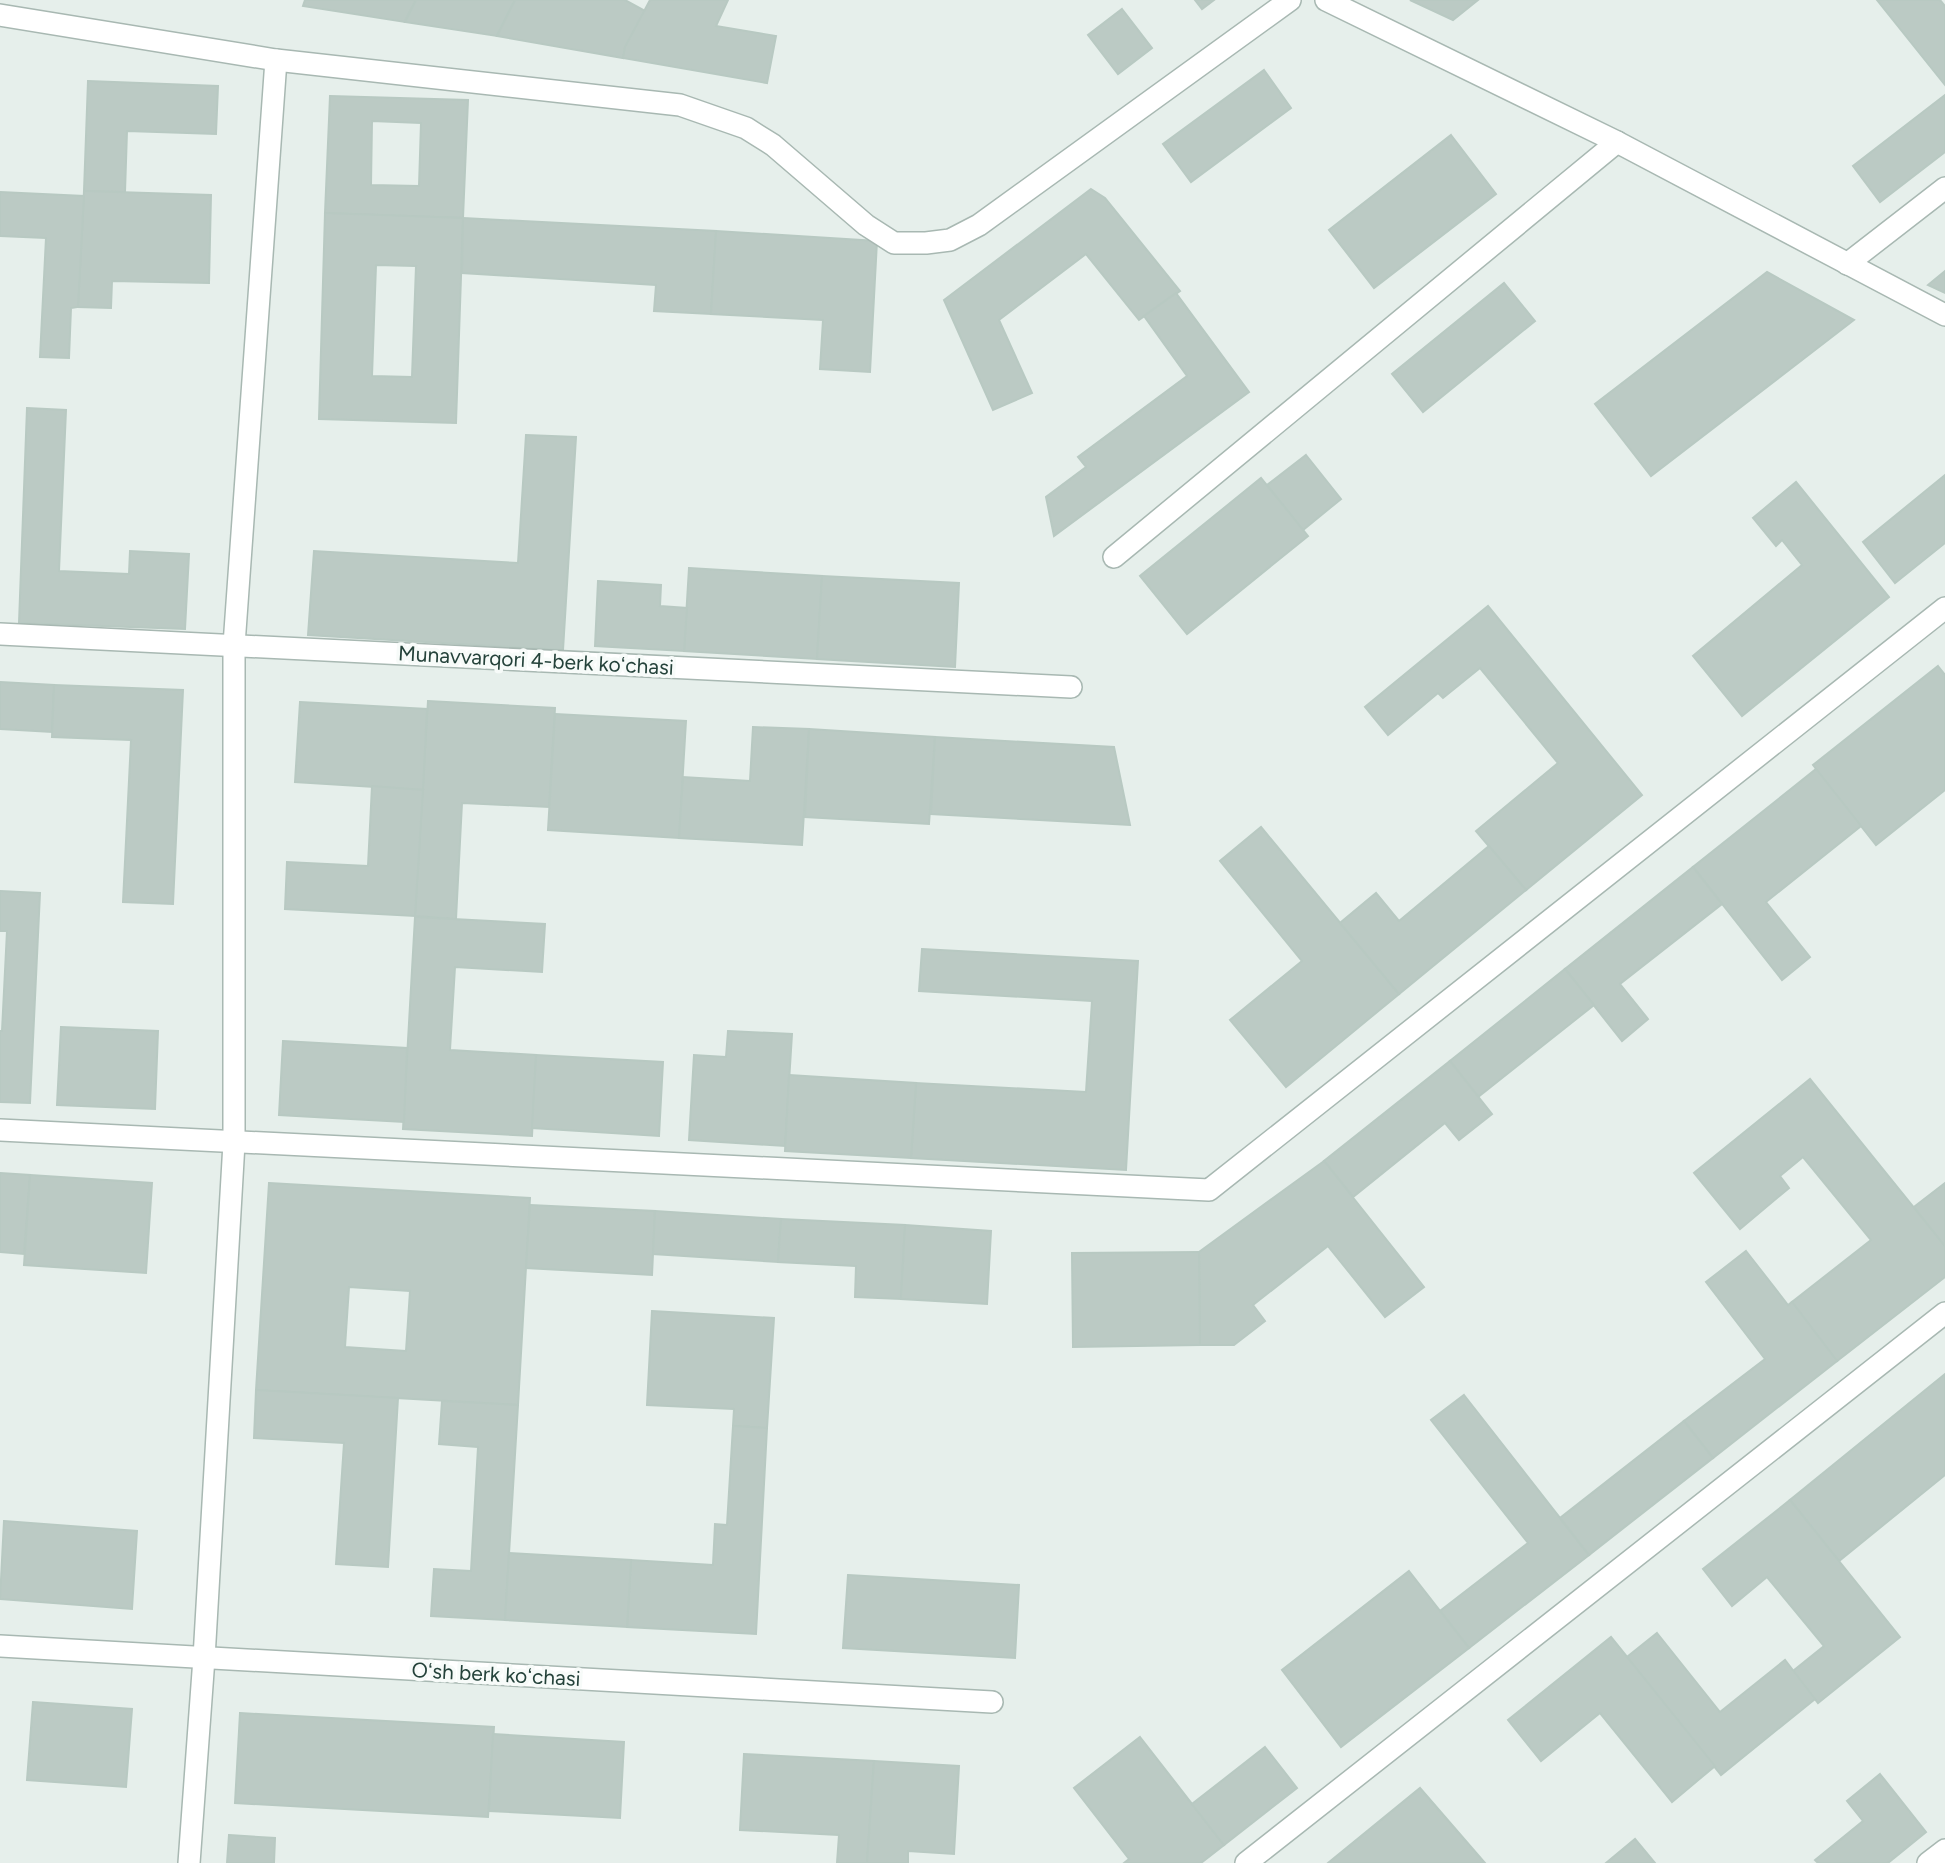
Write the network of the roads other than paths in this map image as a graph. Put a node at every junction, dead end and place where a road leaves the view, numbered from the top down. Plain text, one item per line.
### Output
1 (1290, 0) edge
2 (1326, 0) edge
3 (0, 15) edge
4 (276, 60) junction
5 (1617, 142) junction
6 (1945, 188) edge
7 (1847, 264) junction
8 (1945, 315) edge
9 (1114, 557) dead end
10 (1945, 608) edge
11 (0, 634) edge
12 (234, 645) junction
13 (1071, 687) dead end
14 (0, 1130) edge
15 (234, 1143) junction
16 (1945, 1313) edge
17 (0, 1646) edge
18 (204, 1658) junction
19 (992, 1702) dead end
20 (1945, 1850) edge
21 (189, 1863) edge
22 (1246, 1863) edge
23 (1928, 1863) edge

1 - 4 street
2 - 5 street
3 - 4 street
4 - 12 street
5 - 7 street
5 - 9 street
6 - 7 street
7 - 8 street
10 - 15 street
11 - 12 street, Munavvarqori 4-berk koʻchasi
12 - 13 street, Munavvarqori 4-berk koʻchasi
12 - 15 street
14 - 15 street
15 - 18 street
16 - 22 street
17 - 18 street, Oʻsh berk koʻchasi
18 - 19 street, Oʻsh berk koʻchasi
18 - 21 street
20 - 23 street

